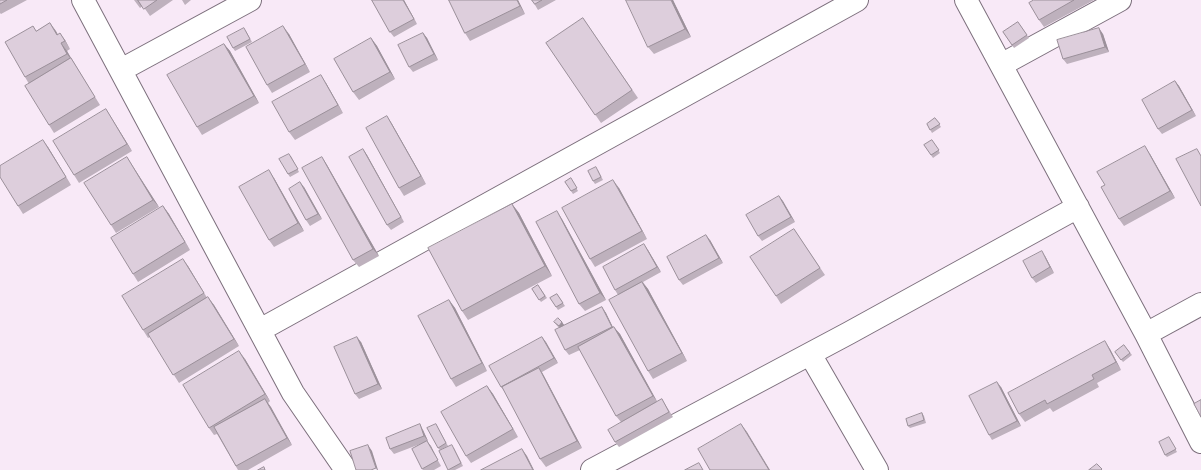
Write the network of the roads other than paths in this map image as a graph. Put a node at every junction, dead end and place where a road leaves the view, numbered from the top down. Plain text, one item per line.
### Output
1 (83, 0) edge
2 (250, 0) edge
3 (857, 0) edge
4 (966, 0) edge
5 (1120, 0) edge
6 (1002, 65) junction
7 (121, 70) junction
8 (1078, 207) junction
9 (1201, 304) edge
10 (260, 330) junction
11 (1146, 334) junction
12 (810, 354) junction
13 (1201, 442) edge
14 (346, 470) edge
15 (592, 470) edge
16 (877, 470) edge

1 - 7 street
2 - 7 street
3 - 10 street
4 - 6 street
5 - 6 street
6 - 8 street
7 - 10 street
8 - 11 street
8 - 12 street
9 - 11 street
10 - 14 street
11 - 13 street
12 - 15 street
12 - 16 street

